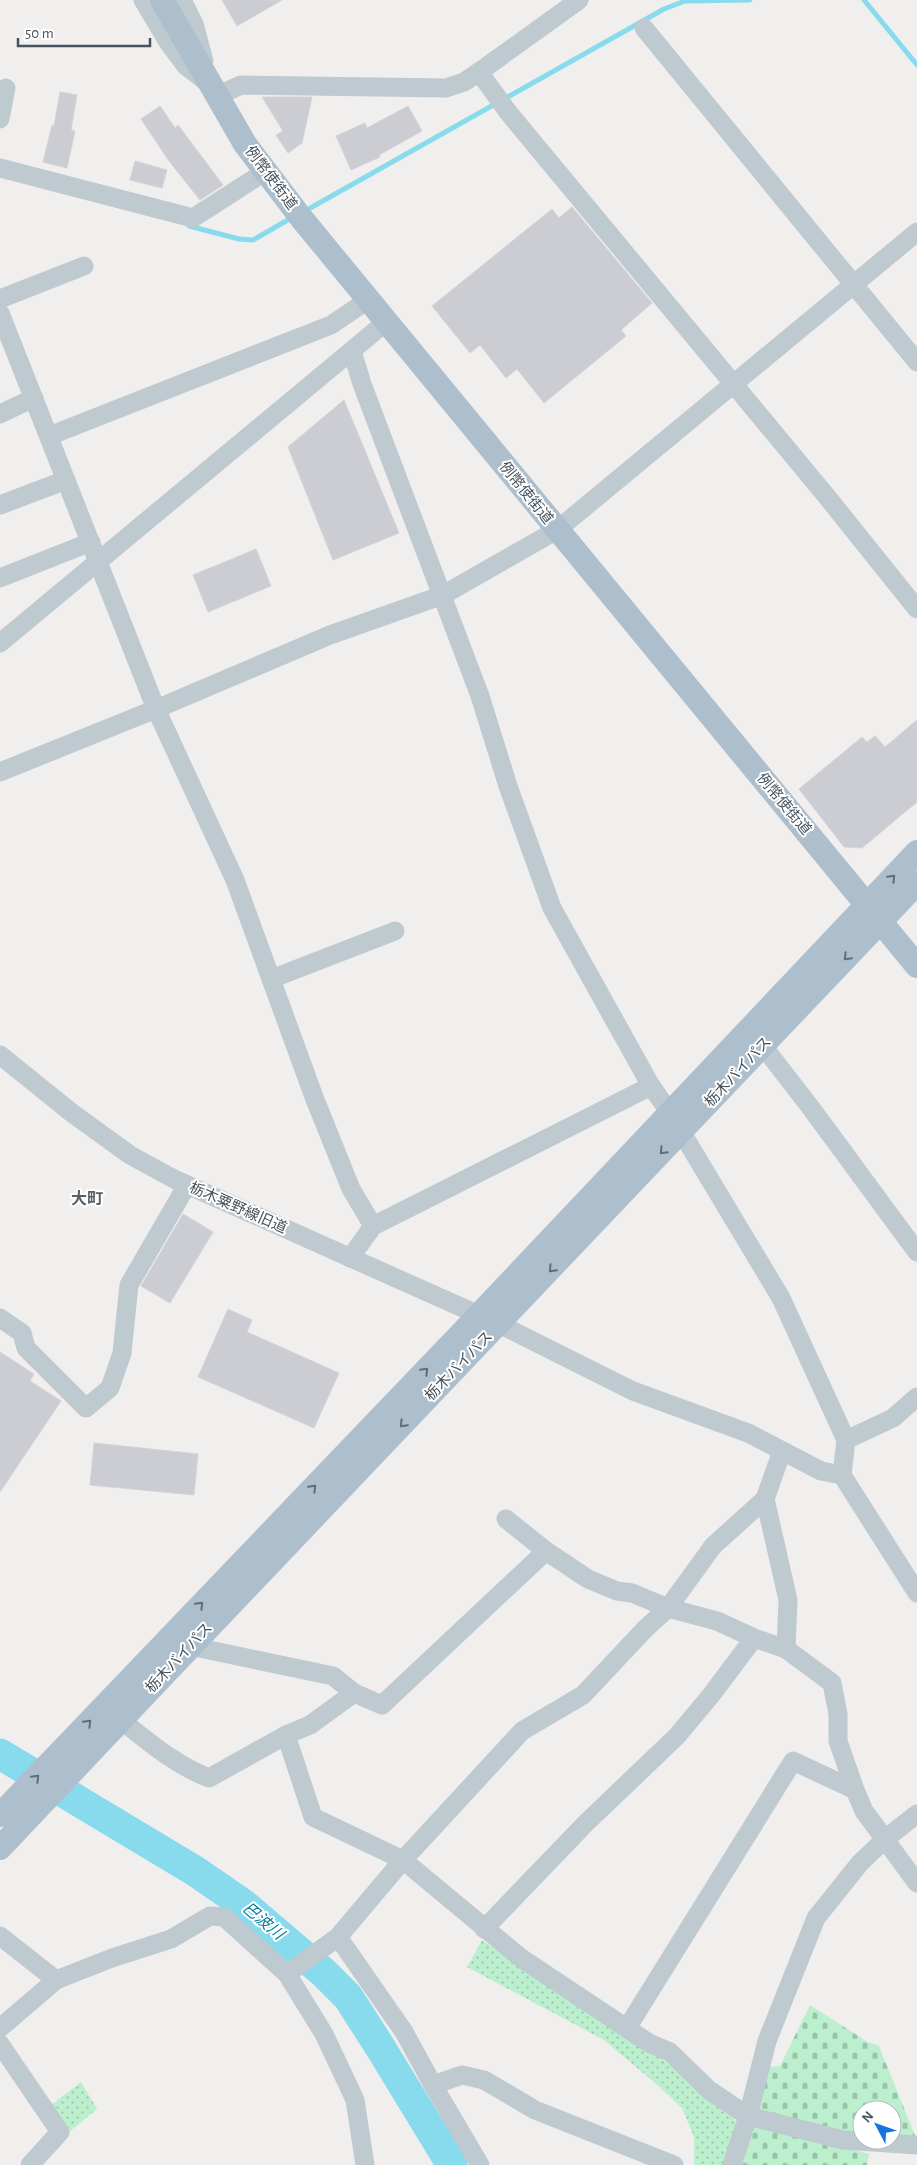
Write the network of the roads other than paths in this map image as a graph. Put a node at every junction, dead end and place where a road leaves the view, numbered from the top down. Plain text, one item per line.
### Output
1 (143, 0) edge
2 (162, 0) edge
3 (182, 0) edge
4 (579, 0) edge
5 (644, 28) dead end
6 (479, 72) junction
7 (6, 88) dead end
8 (213, 90) junction
9 (0, 119) edge
10 (0, 168) edge
11 (266, 171) junction
12 (917, 232) edge
13 (84, 266) dead end
14 (854, 284) junction
15 (0, 299) edge
16 (368, 300) junction
17 (0, 313) edge
18 (386, 322) junction
19 (352, 351) junction
20 (917, 362) edge
21 (733, 384) junction
22 (34, 398) junction
23 (0, 414) edge
24 (49, 436) junction
25 (66, 480) junction
26 (0, 505) edge
27 (557, 530) junction
28 (91, 542) junction
29 (98, 561) junction
30 (0, 578) edge
31 (443, 595) junction
32 (917, 609) edge
33 (0, 643) edge
34 (156, 709) junction
35 (0, 772) edge
36 (917, 852) edge
37 (917, 883) edge
38 (874, 913) junction
39 (395, 931) dead end
40 (917, 966) edge
41 (272, 979) junction
42 (763, 1046) junction
43 (0, 1055) edge
44 (651, 1086) junction
45 (676, 1122) junction
46 (187, 1185) junction
47 (373, 1226) junction
48 (917, 1252) edge
49 (350, 1258) junction
50 (0, 1318) edge
51 (489, 1320) junction
52 (917, 1397) edge
53 (846, 1440) junction
54 (782, 1451) junction
55 (842, 1475) junction
56 (765, 1499) junction
57 (506, 1519) dead end
58 (546, 1551) junction
59 (917, 1593) edge
60 (668, 1608) junction
61 (754, 1638) junction
62 (190, 1646) junction
63 (786, 1649) junction
64 (354, 1693) junction
65 (121, 1720) junction
66 (286, 1735) junction
67 (62, 1766) junction
68 (855, 1790) junction
69 (12, 1811) edge
70 (917, 1814) edge
71 (885, 1839) junction
72 (0, 1848) edge
73 (403, 1860) junction
74 (917, 1883) edge
75 (484, 1929) junction
76 (0, 1936) edge
77 (334, 1939) junction
78 (293, 1970) junction
79 (56, 1980) junction
80 (0, 2028) edge
81 (627, 2028) junction
82 (0, 2044) edge
83 (433, 2085) junction
84 (748, 2116) junction
85 (917, 2145) edge
86 (30, 2165) edge
87 (365, 2165) edge
88 (480, 2165) edge
89 (674, 2165) edge
90 (732, 2165) edge

1 - 8 street
2 - 8 main road, 例幣使街道
3 - 8 street
4 - 6 street
5 - 14 street
6 - 8 street
6 - 21 street
7 - 9 street
8 - 11 main road, 例幣使街道
10 - 11 street
11 - 16 main road, 例幣使街道
12 - 14 street
13 - 15 street
14 - 20 street
14 - 21 street
16 - 18 main road, 例幣使街道
16 - 24 street
17 - 22 street
18 - 19 street
18 - 27 main road, 例幣使街道
19 - 29 street
19 - 31 street
21 - 27 street
21 - 32 street
22 - 23 street
22 - 24 street
24 - 25 street
25 - 26 street
25 - 28 street
27 - 31 street
27 - 38 main road, 例幣使街道
28 - 29 street
28 - 30 street
29 - 33 street
29 - 34 street
31 - 34 street
31 - 44 street
34 - 35 street
34 - 41 street
38 -> 36 main road, 栃木バイパス
37 - 38 main road, 栃木バイパス
38 - 40 main road, 例幣使街道
38 -> 42 main road, 栃木バイパス
38 - 45 main road, 栃木バイパス
39 - 41 street
41 - 47 street
42 - 45 main road, 栃木バイパス
42 - 48 street
43 - 46 street, 栃木粟野線旧道
44 - 45 street
44 - 47 street
45 - 51 main road, 栃木バイパス
45 - 53 street
46 - 49 street, 栃木粟野線旧道
46 - 50 street
47 - 49 street
49 - 51 street, 栃木粟野線旧道
51 - 54 street, 栃木粟野線旧道
51 -> 62 main road, 栃木バイパス
67 -> 51 main road, 栃木バイパス
52 - 53 street
53 - 55 street
54 - 55 street, 栃木粟野線旧道
54 - 56 street
55 - 59 street
56 - 60 street
56 - 63 street
57 - 58 street
58 - 60 street
58 - 64 street
60 - 61 street
60 - 73 street
61 - 63 street
61 - 75 street
62 - 64 street
62 - 65 main road, 栃木バイパス
63 - 68 street
64 - 66 street
65 - 66 street
65 - 67 main road, 栃木バイパス
66 - 73 street
67 - 69 main road, 栃木バイパス
68 - 71 street
68 - 81 street
69 - 72 main road, 栃木バイパス
70 - 71 street
71 - 74 street
71 - 84 street
73 - 75 street
73 - 77 street
75 - 81 street
76 - 79 street
77 - 78 street
77 - 83 street
78 - 79 street
78 - 87 street
79 - 80 street
81 - 84 street
82 - 86 street
83 - 88 street
83 - 89 street
84 - 85 street
84 - 90 street

